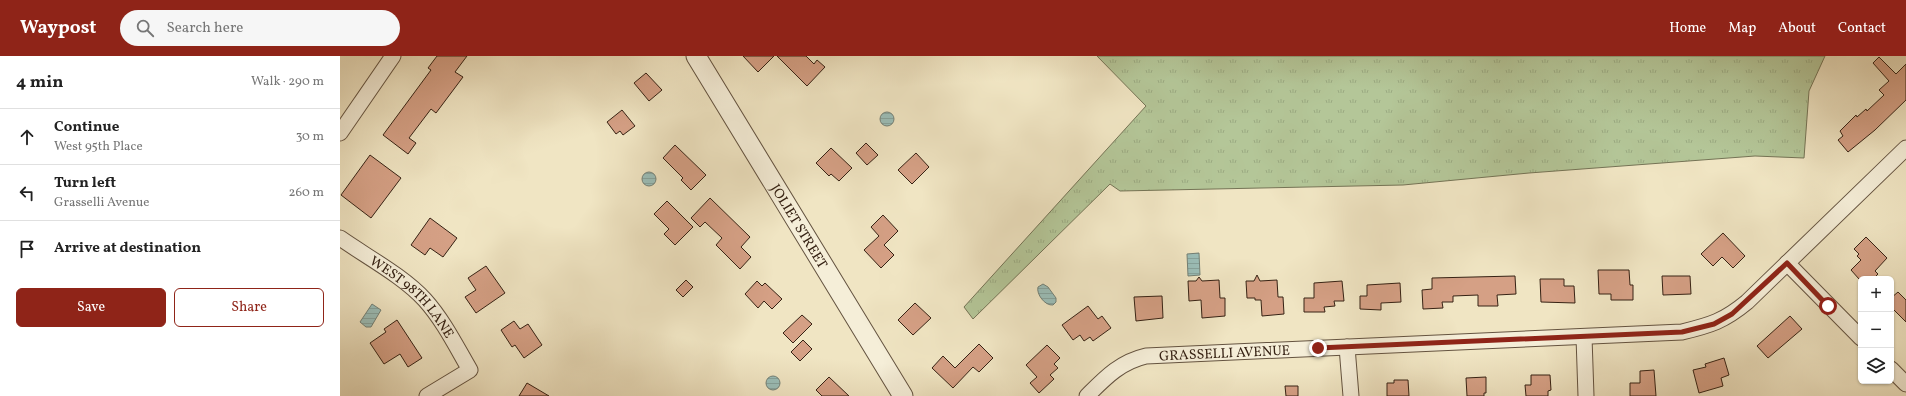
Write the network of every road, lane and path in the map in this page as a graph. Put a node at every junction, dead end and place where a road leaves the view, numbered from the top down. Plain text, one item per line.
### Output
1 (393, 56) edge
2 (696, 56) edge
3 (340, 133) edge
4 (1906, 148) edge
5 (340, 238) edge
6 (1787, 263) junction
7 (1858, 335) edge
8 (1584, 337) junction
9 (1347, 347) junction
10 (1894, 372) edge
11 (1906, 384) edge
12 (427, 396) edge
13 (903, 396) edge
14 (1087, 396) edge
15 (1351, 396) edge
16 (1586, 396) edge

1 - 3 street
2 - 13 street, JOLIET STREET
4 - 6 street, GRASSELLI AVENUE
5 - 12 street, WEST 98TH LANE
6 - 7 street
6 - 8 street, GRASSELLI AVENUE
8 - 9 street, GRASSELLI AVENUE
8 - 16 street
9 - 14 street, GRASSELLI AVENUE
9 - 15 street
10 - 11 street

